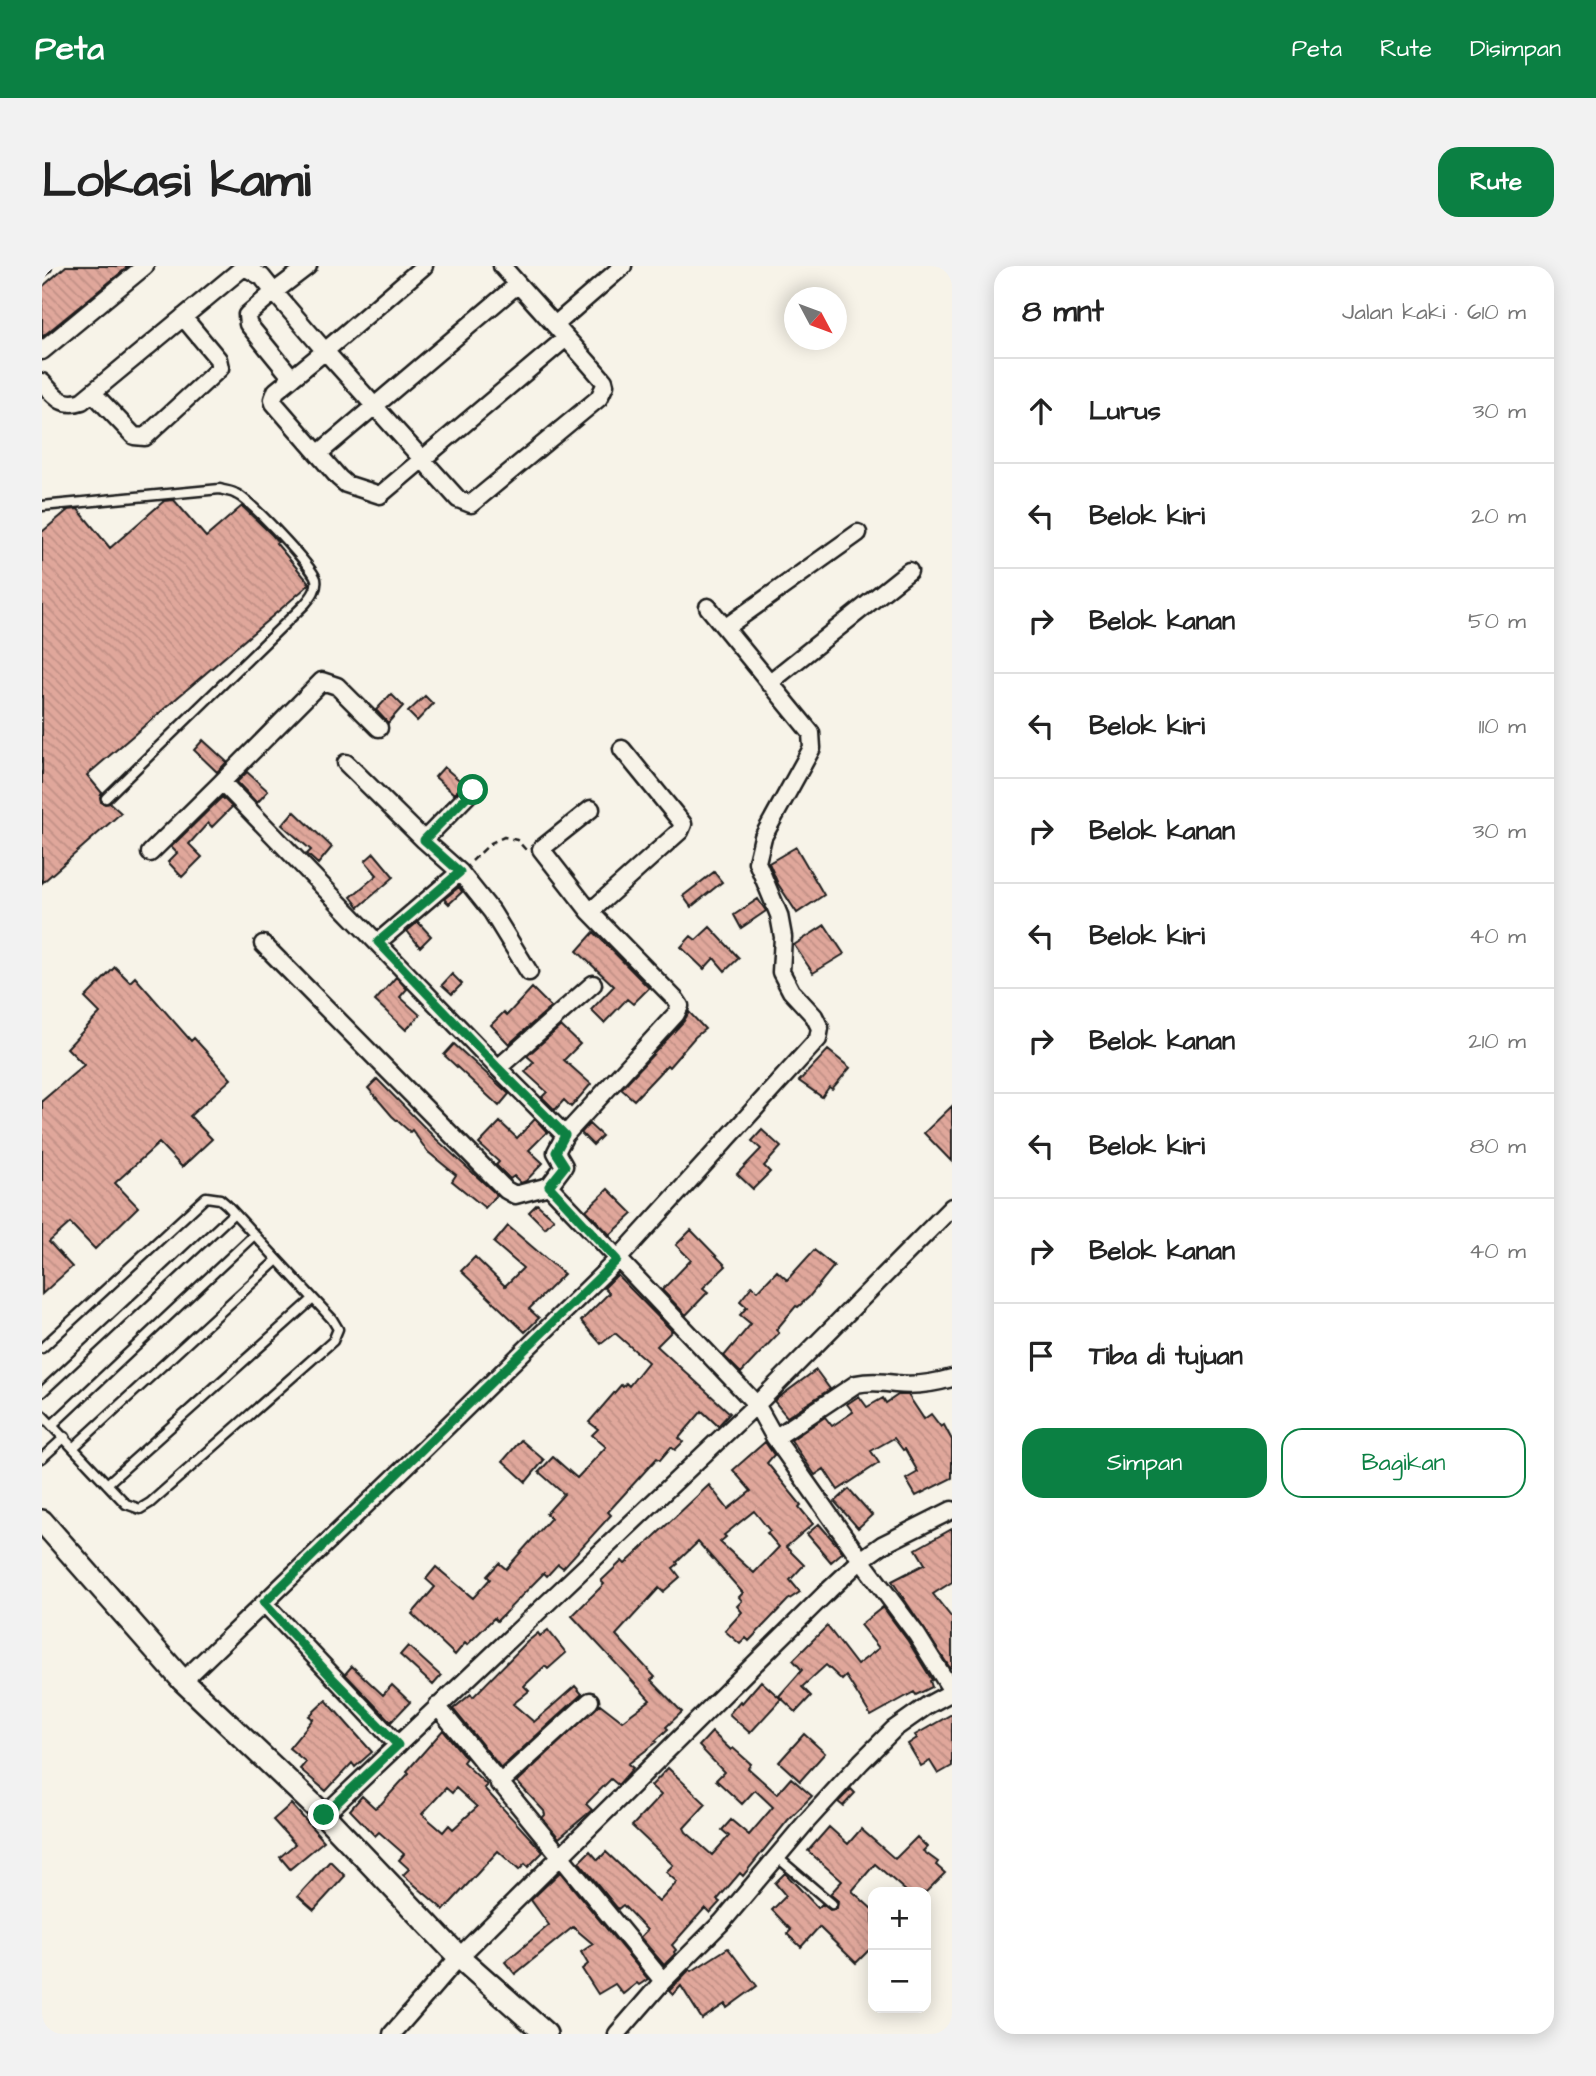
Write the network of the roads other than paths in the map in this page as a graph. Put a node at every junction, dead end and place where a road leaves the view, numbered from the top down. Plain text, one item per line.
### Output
1 (145, 266) edge
2 (244, 266) edge
3 (309, 266) edge
4 (424, 266) edge
5 (502, 266) edge
6 (623, 266) edge
7 (261, 272) edge
8 (606, 272) edge
9 (518, 284) junction
10 (274, 292) junction
11 (183, 317) junction
12 (555, 325) junction
13 (566, 338) junction
14 (42, 351) edge
15 (325, 351) junction
16 (292, 378) junction
17 (42, 382) edge
18 (93, 393) junction
19 (376, 406) junction
20 (318, 454) junction
21 (423, 461) junction
22 (42, 506) edge
23 (858, 533) dead end
24 (909, 571) dead end
25 (708, 607) dead end
26 (726, 627) junction
27 (769, 683) junction
28 (379, 728) dead end
29 (622, 749) dead end
30 (346, 762) dead end
31 (222, 782) junction
32 (473, 790) dead end
33 (106, 798) dead end
34 (591, 809) dead end
35 (424, 840) junction
36 (150, 853) dead end
37 (460, 872) junction
38 (590, 912) junction
39 (378, 942) junction
40 (262, 944) dead end
41 (528, 972) dead end
42 (593, 984) dead end
43 (498, 1068) junction
44 (565, 1135) junction
45 (549, 1186) junction
46 (952, 1207) edge
47 (234, 1213) junction
48 (254, 1235) junction
49 (277, 1260) junction
50 (617, 1260) junction
51 (313, 1299) junction
52 (42, 1348) edge
53 (952, 1378) edge
54 (42, 1392) edge
55 (756, 1404) junction
56 (42, 1415) edge
57 (51, 1425) junction
58 (65, 1437) junction
59 (775, 1438) junction
60 (74, 1447) junction
61 (42, 1458) edge
62 (107, 1483) junction
63 (952, 1510) edge
64 (42, 1521) edge
65 (861, 1560) junction
66 (264, 1603) junction
67 (183, 1681) junction
68 (952, 1691) edge
69 (590, 1700) dead end
70 (437, 1706) junction
71 (398, 1745) junction
72 (499, 1784) junction
73 (324, 1815) junction
74 (561, 1857) junction
75 (777, 1857) junction
76 (832, 1904) dead end
77 (459, 1957) junction
78 (663, 1981) junction
79 (392, 2034) edge
80 (546, 2034) edge
81 (617, 2034) edge

1 - 14 street
2 - 7 street
2 - 11 street
3 - 10 street
4 - 15 street
5 - 9 street
6 - 8 street
7 - 10 street
8 - 12 street
9 - 12 street
9 - 19 street
10 - 15 street
10 - 16 street
11 - 18 street
11 - 18 street
12 - 13 street
13 - 21 street
13 - 21 street
15 - 16 street
15 - 19 street
16 - 20 street
17 - 18 street
19 - 20 street
19 - 21 street
20 - 21 street
22 - 33 lane
23 - 26 street
24 - 27 street
25 - 26 street
26 - 27 street
27 - 50 street
28 - 31 street
29 - 38 street
30 - 35 street
31 - 36 street
31 - 39 street
32 - 35 street
34 - 38 street
35 - 37 street
37 - 39 street
37 - 41 street
38 - 44 street
39 - 43 street
40 - 45 street
42 - 43 street
43 - 44 street
44 - 45 street
45 - 50 street
46 - 55 street
47 - 48 lane
47 - 52 lane
47 - 54 lane
48 - 49 lane
48 - 57 lane
49 - 51 lane
49 - 60 lane
50 - 55 street
50 - 66 street
51 - 62 lane
51 - 62 lane
53 - 59 street
55 - 59 street
55 - 70 street
56 - 57 lane
57 - 58 lane
58 - 60 lane
58 - 61 lane
59 - 65 street
60 - 62 lane
63 - 65 street
64 - 67 main road
65 - 68 street
65 - 74 street
66 - 67 street
66 - 71 street
67 - 73 main road
68 - 75 street
69 - 72 street
70 - 71 street
70 - 72 street
71 - 73 street
72 - 74 street
73 - 77 main road
74 - 77 street
74 - 78 street
75 - 76 lane
75 - 78 street
77 - 79 street
77 - 80 main road
78 - 81 street

